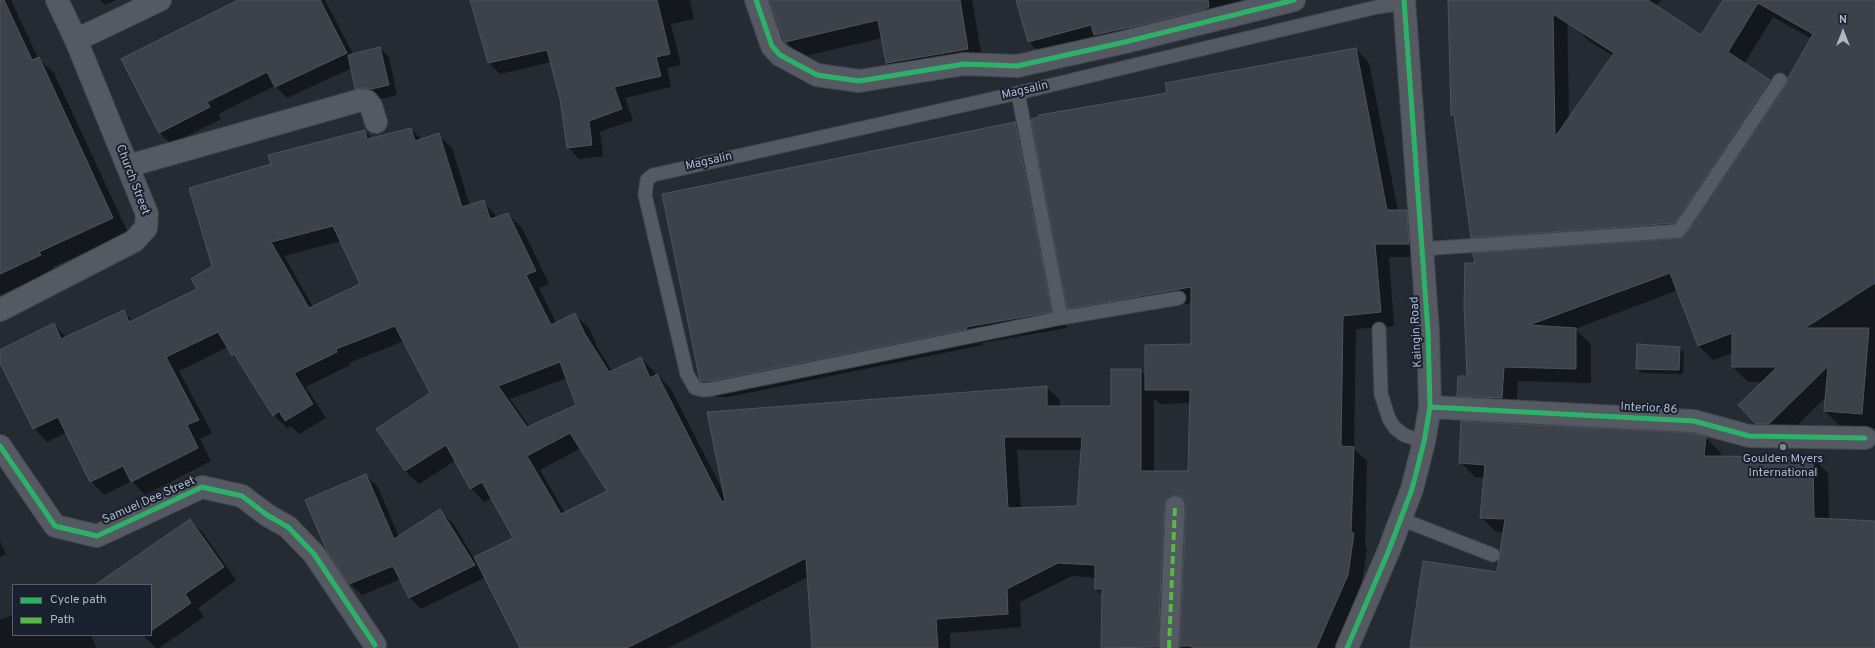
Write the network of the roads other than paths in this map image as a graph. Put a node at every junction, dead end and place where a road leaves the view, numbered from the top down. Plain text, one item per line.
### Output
1 (56, 0) edge
2 (160, 0) edge
3 (756, 0) edge
4 (1294, 0) edge
5 (1404, 2) edge
6 (76, 40) junction
7 (1780, 80) dead end
8 (1018, 93) junction
9 (376, 122) dead end
10 (128, 166) junction
11 (1422, 249) junction
12 (1179, 298) dead end
13 (0, 310) edge
14 (1061, 318) junction
15 (1379, 329) dead end
16 (1430, 407) junction
17 (1865, 438) dead end
18 (1424, 442) junction
19 (0, 446) edge
20 (1175, 506) dead end
21 (1401, 519) junction
22 (1493, 555) dead end
23 (376, 645) dead end
24 (1170, 648) edge
25 (1347, 648) edge

1 - 6 street, Church Street
2 - 6 street
3 - 4 street
5 - 8 lane, Magsalin
5 - 11 street, Kaingin Road
6 - 10 street, Church Street
7 - 11 lane
8 - 14 lane
8 - 14 lane, Magsalin
9 - 10 street
10 - 13 street, Church Street
11 - 16 street, Kaingin Road
12 - 14 lane
15 - 18 lane
16 - 17 street, Interior 86
16 - 18 street, Kaingin Road
18 - 21 street, Kaingin Road
19 - 23 street, Samuel Dee Street
20 - 24 street
21 - 22 lane
21 - 25 street, Kaingin Road

